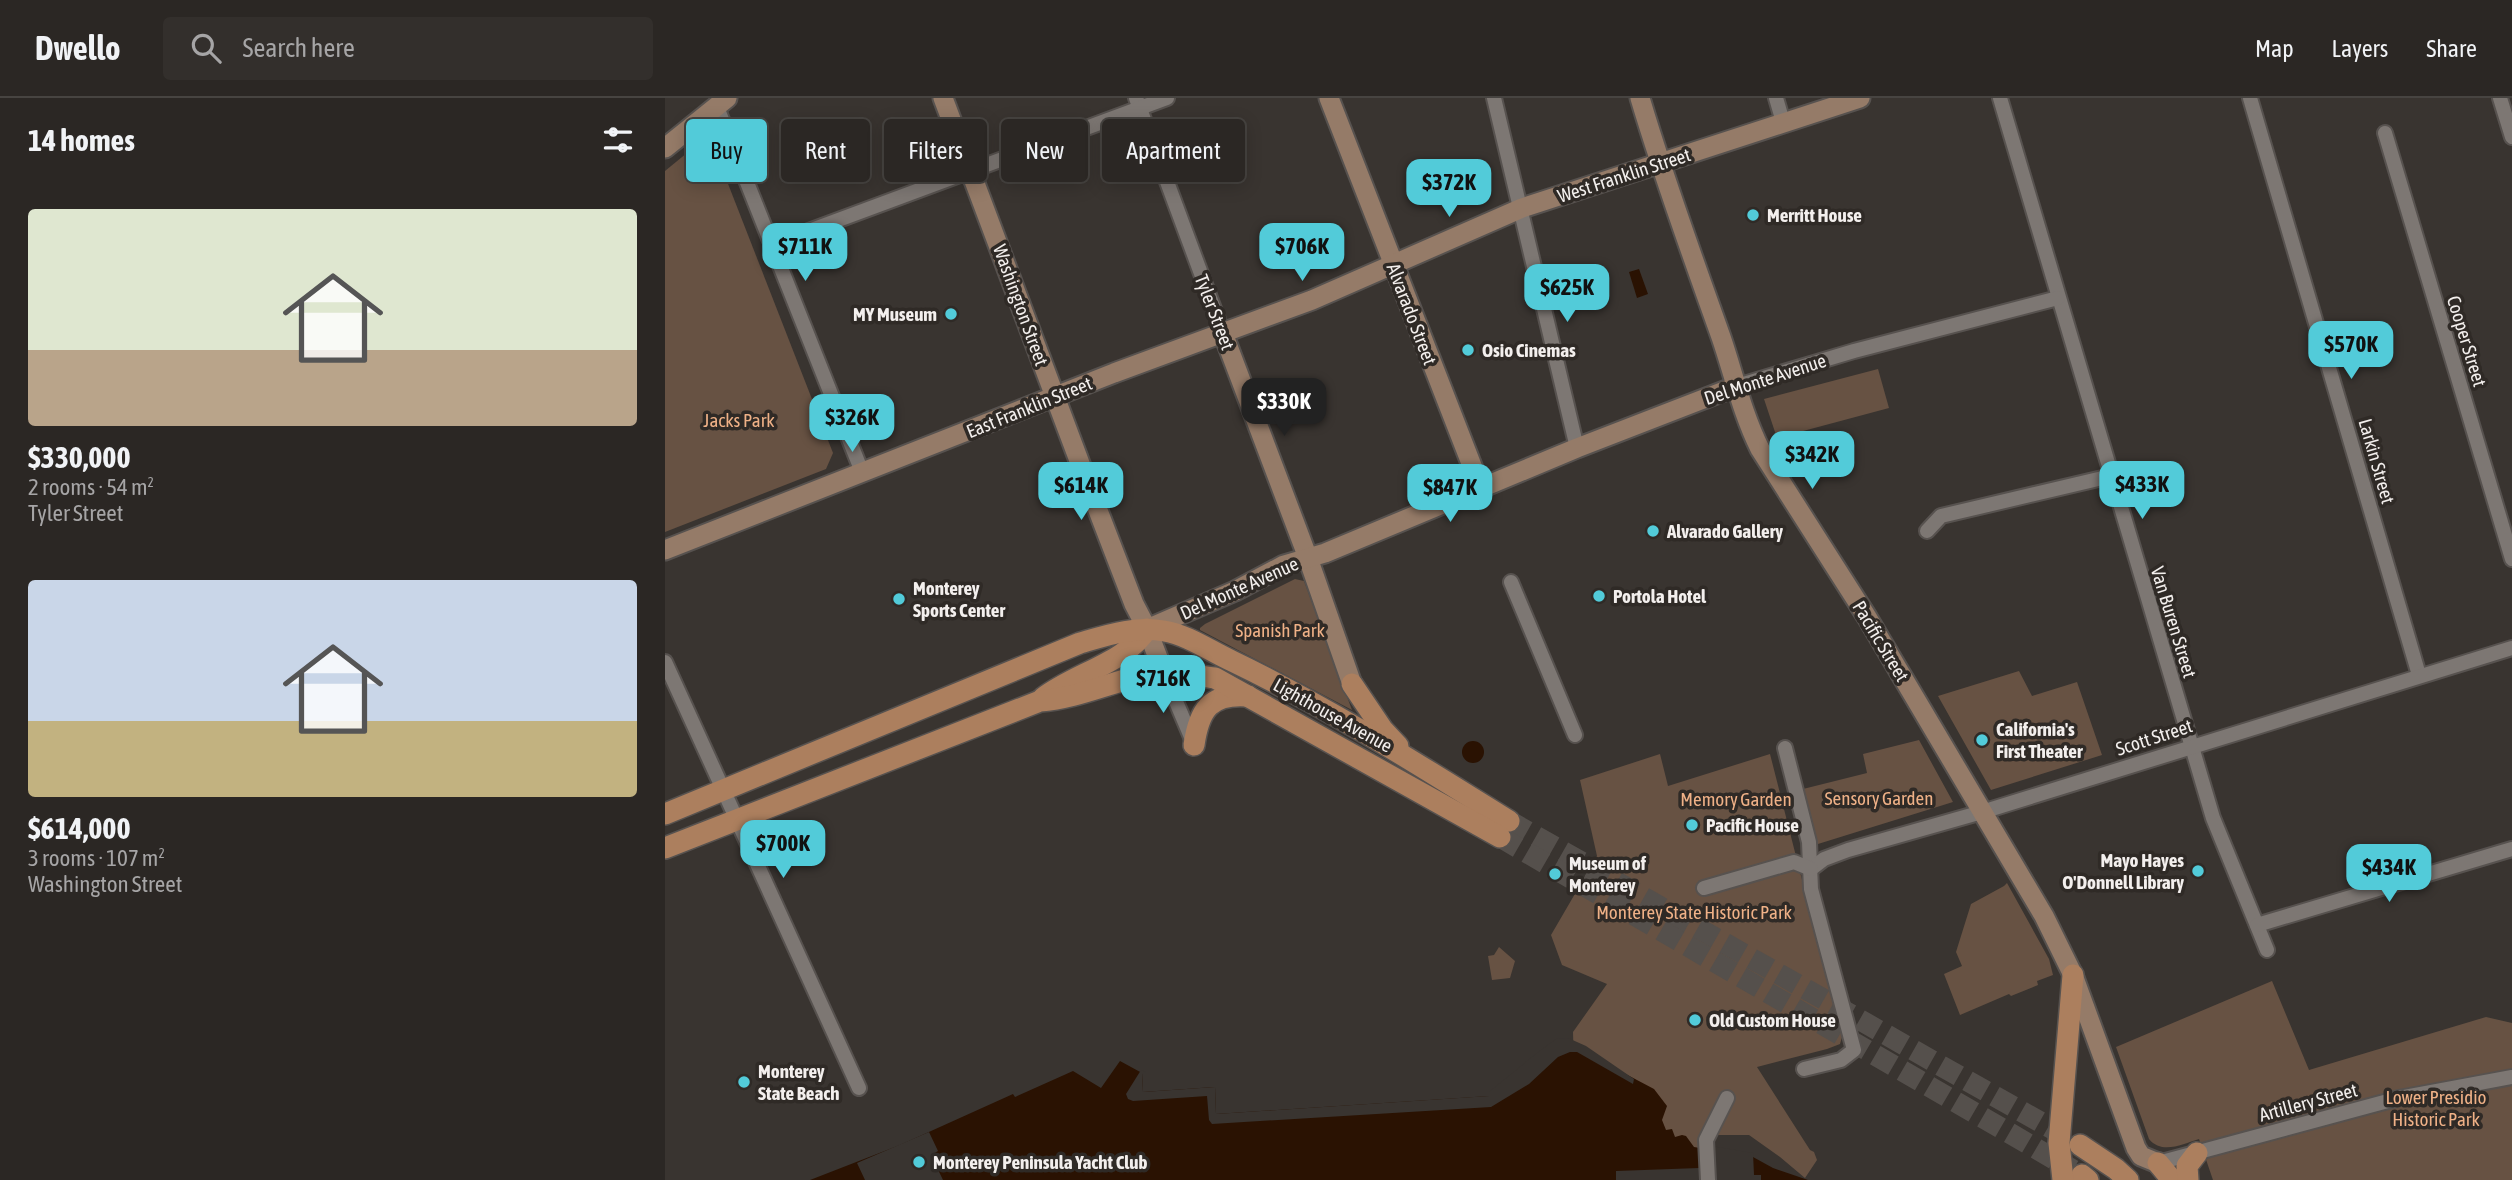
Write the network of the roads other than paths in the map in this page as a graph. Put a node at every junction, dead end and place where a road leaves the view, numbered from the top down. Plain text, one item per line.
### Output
1 (943, 98) edge
2 (1167, 98) edge
3 (1329, 98) edge
4 (1494, 98) edge
5 (1640, 98) edge
6 (1776, 98) edge
7 (1860, 98) edge
8 (2000, 98) edge
9 (2250, 98) edge
10 (2500, 98) edge
11 (722, 103) edge
12 (1138, 103) edge
13 (951, 119) edge
14 (1783, 122) junction
15 (2385, 133) dead end
16 (2512, 137) edge
17 (665, 148) edge
18 (1660, 163) junction
19 (987, 165) edge
20 (944, 182) edge
21 (975, 182) edge
22 (1521, 208) junction
23 (771, 245) junction
24 (1393, 266) junction
25 (2058, 298) junction
26 (1223, 333) junction
27 (1737, 386) junction
28 (1055, 397) junction
29 (1577, 448) junction
30 (862, 472) junction
31 (2111, 477) junction
32 (1481, 489) junction
33 (1927, 531) dead end
34 (665, 550) edge
35 (1308, 558) junction
36 (2512, 559) edge
37 (1511, 582) dead end
38 (1147, 629) junction
39 (2512, 648) edge
40 (665, 662) edge
41 (1163, 671) junction
42 (2419, 675) junction
43 (669, 678) edge
44 (1352, 684) joint
45 (1248, 696) junction
46 (1041, 701) junction
47 (1575, 735) dead end
48 (1194, 745) joint
49 (2191, 745) junction
50 (1785, 748) dead end
51 (1412, 760) junction
52 (725, 790) junction
53 (1982, 812) junction
54 (665, 814) edge
55 (737, 820) junction
56 (665, 848) edge
57 (2512, 849) edge
58 (1811, 869) junction
59 (1704, 888) dead end
60 (2257, 925) junction
61 (2267, 950) dead end
62 (2073, 975) junction
63 (1804, 1069) dead end
64 (2512, 1077) edge
65 (859, 1088) dead end
66 (1727, 1098) dead end
67 (2080, 1145) tunnel mouth
68 (2197, 1153) junction
69 (2158, 1163) junction
70 (2078, 1178) edge
71 (1708, 1180) edge
72 (2128, 1180) edge
73 (2172, 1180) edge
74 (2188, 1180) edge

1 - 13 main road, Washington Street
2 - 12 street
3 - 24 main road, Alvarado Street
4 - 22 street
5 - 18 main road, Pacific Street
6 - 14 street
7 - 14 main road, West Franklin Street
8 - 25 street, Van Buren Street
9 - 42 street, Larkin Street
10 - 16 street
11 - 17 main road
11 - 23 street
12 - 19 street
12 - 26 street, Tyler Street
14 - 18 main road, West Franklin Street
15 - 36 street, Cooper Street
18 - 22 main road, West Franklin Street
18 - 27 main road, Pacific Street
20 - 23 street
21 - 28 main road, Washington Street
22 - 24 main road, West Franklin Street
22 - 29 street
23 - 30 street
24 - 26 main road, East Franklin Street
24 - 32 main road, Alvarado Street
25 - 27 street, Del Monte Avenue
25 - 31 street, Van Buren Street
26 - 28 main road, East Franklin Street
26 - 35 main road, Tyler Street
27 - 29 main road, Del Monte Avenue
27 - 53 main road, Pacific Street
28 - 30 main road, East Franklin Street
28 - 38 main road, Washington Street
29 - 32 main road, Del Monte Avenue
30 - 34 main road, East Franklin Street
31 - 33 street
31 - 49 street, Van Buren Street
32 - 35 main road, Del Monte Avenue
35 - 38 main road, Del Monte Avenue
35 - 44 main road, Tyler Street
37 - 47 street
38 - 41 main road, Washington Street
38 - 46 main road
38 - 51 main road, Lighthouse Avenue
38 - 52 main road, Del Monte Avenue
39 - 42 street, Scott Street
40 - 43 street
41 - 45 main road, Lighthouse Avenue
41 - 46 main road
41 - 48 street, Washington Street
42 - 49 street, Scott Street
43 - 52 street
44 - 51 main road
45 - 48 main road
45 - 51 main road, Lighthouse Avenue
46 - 55 main road
49 - 53 street, Scott Street
49 - 60 street, Van Buren Street
50 - 58 street
52 - 54 main road, Del Monte Avenue
52 - 55 street
53 - 58 street, Scott Street
53 - 62 main road, Pacific Street
55 - 56 main road
55 - 65 street
57 - 60 street
58 - 59 street
58 - 63 street
60 - 61 street, Van Buren Street
62 - 69 main road, Pacific Street
62 - 70 main road
64 - 68 street, Artillery Street
66 - 71 street
67 - 72 main road
68 - 69 street, Artillery Street
68 - 74 main road
69 - 73 main road

